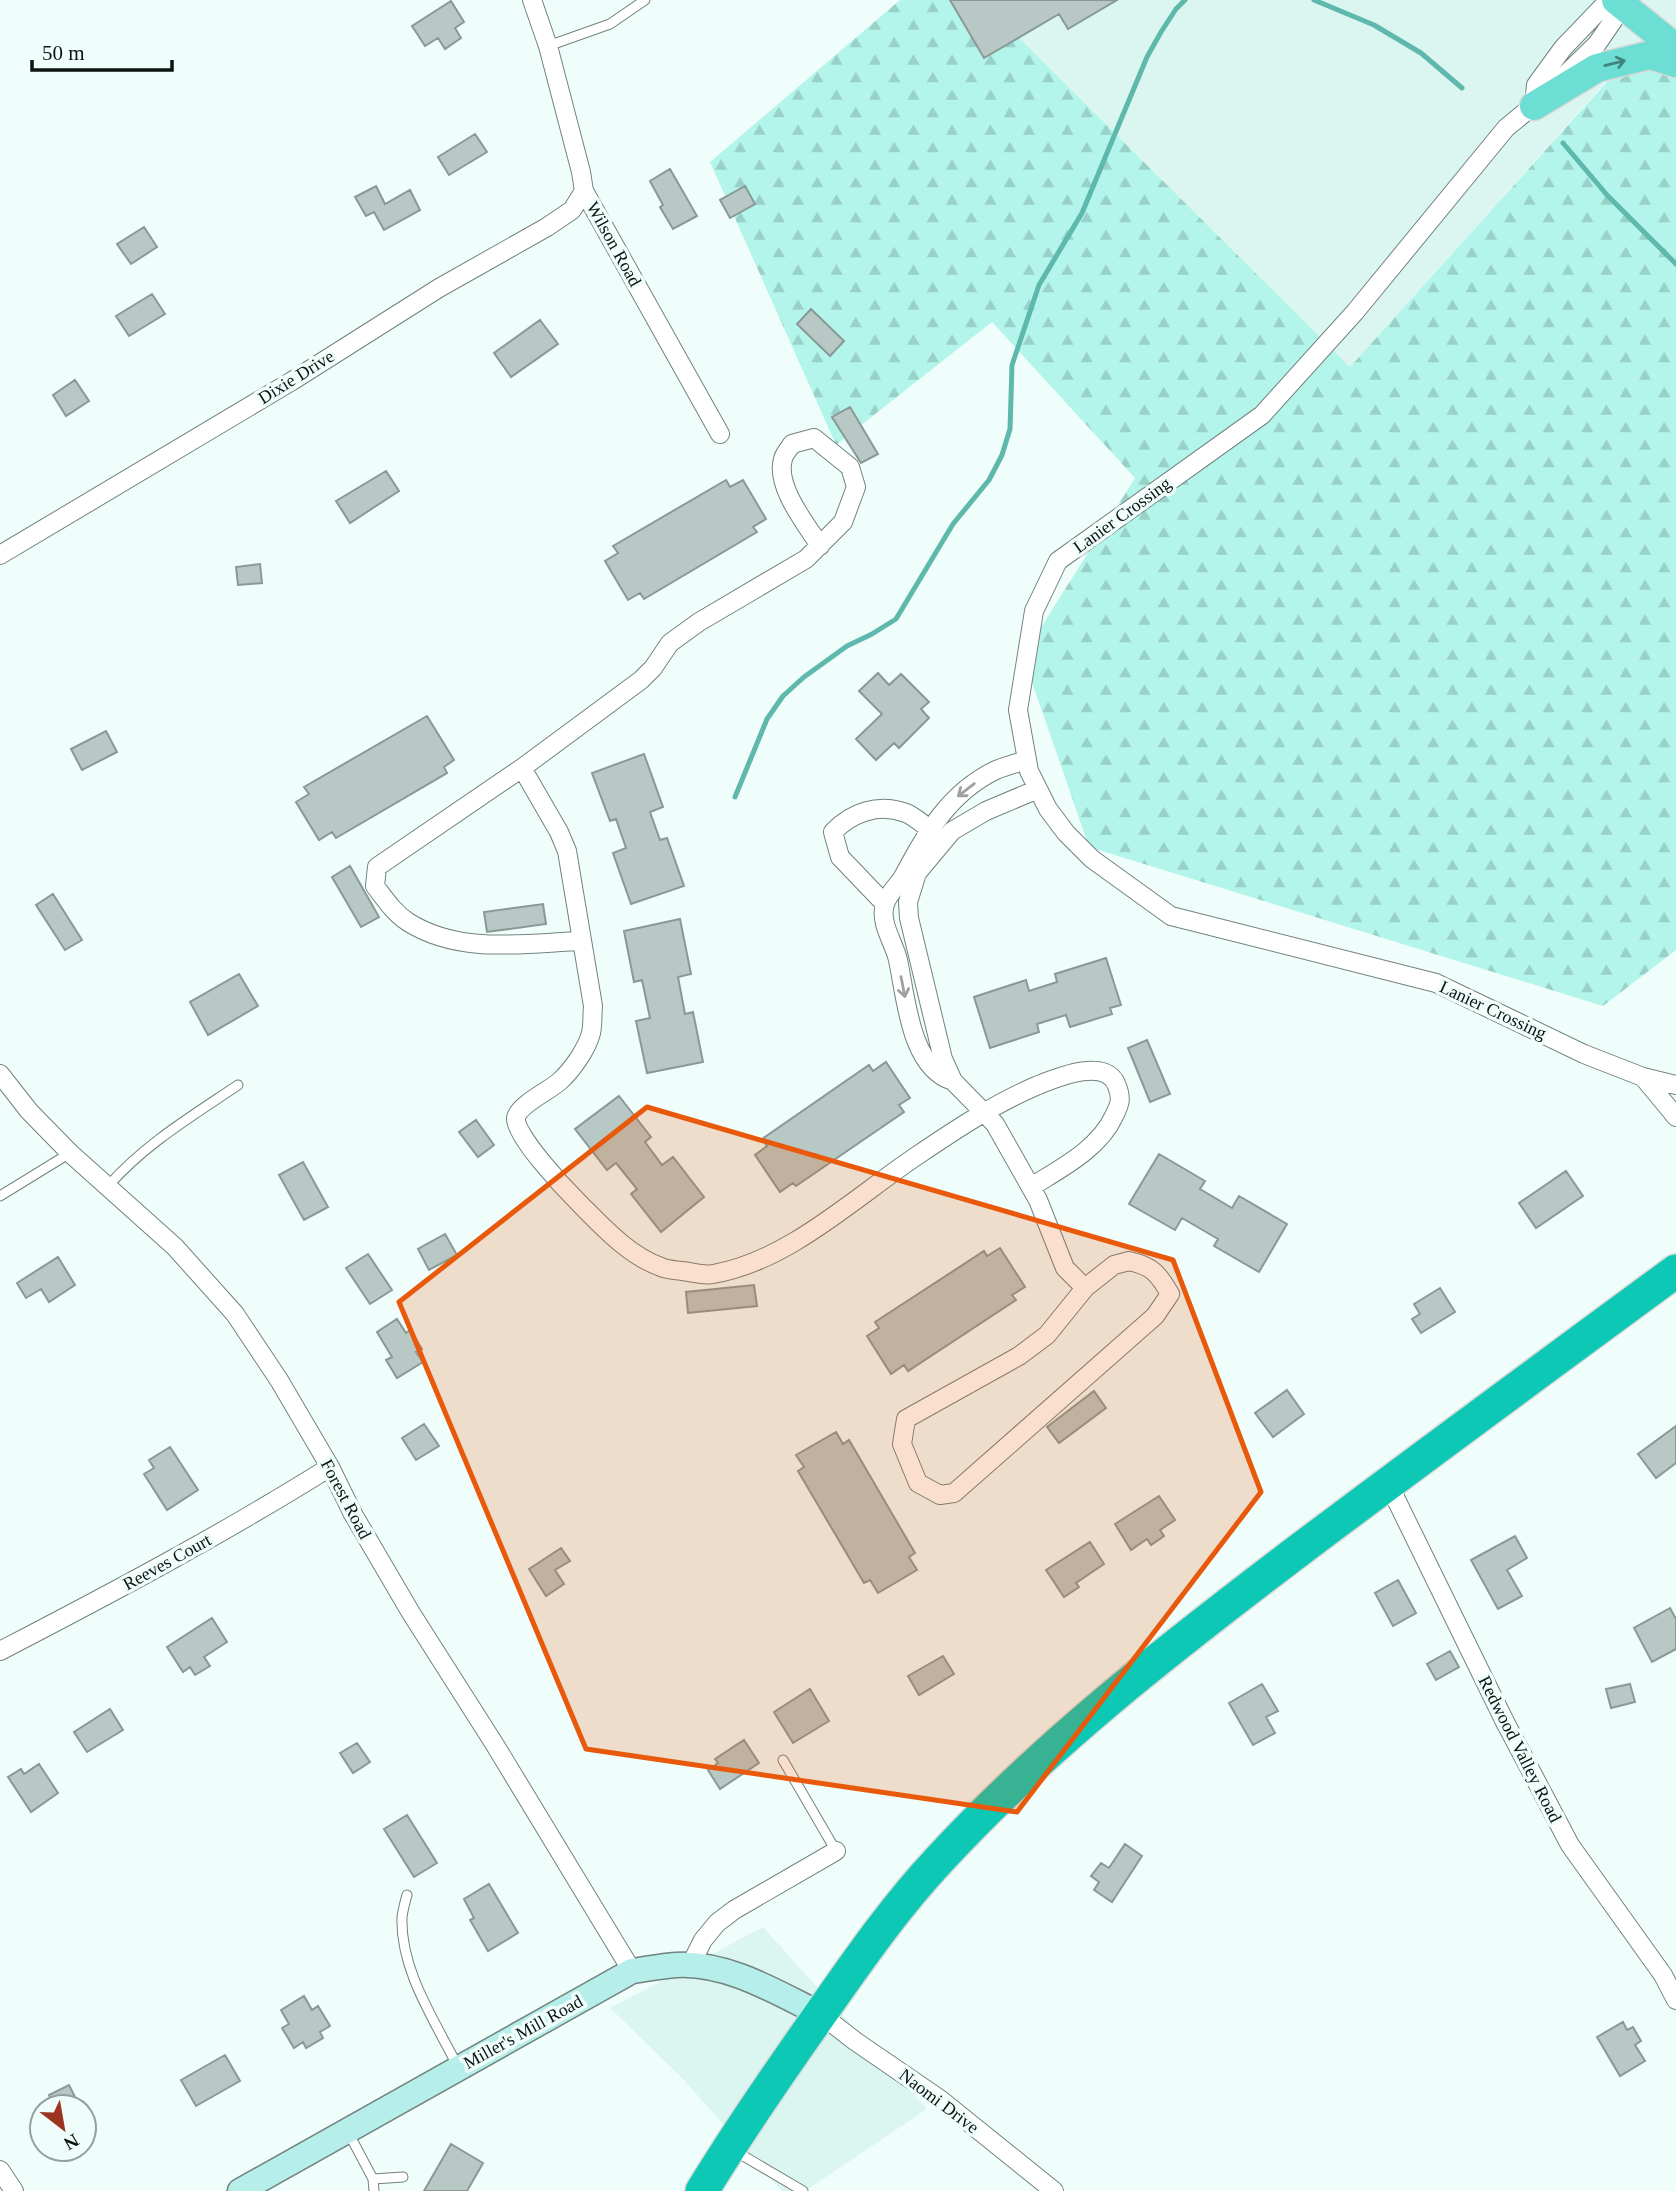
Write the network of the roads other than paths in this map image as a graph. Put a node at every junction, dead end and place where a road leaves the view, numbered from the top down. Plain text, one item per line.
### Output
1 (532, 0) edge
2 (645, 0) edge
3 (1616, 2) edge
4 (548, 46) junction
5 (1676, 48) edge
6 (1676, 63) edge
7 (1534, 106) junction
8 (584, 191) junction
9 (720, 434) dead end
10 (820, 546) junction
11 (0, 555) edge
12 (1027, 760) junction
13 (522, 768) junction
14 (1038, 789) junction
15 (930, 829) junction
16 (885, 904) junction
17 (582, 941) junction
18 (0, 1074) edge
19 (1643, 1077) junction
20 (953, 1081) junction
21 (238, 1085) dead end
22 (1676, 1085) edge
23 (984, 1113) junction
24 (1676, 1117) edge
25 (70, 1153) junction
26 (108, 1186) junction
27 (1031, 1187) junction
28 (0, 1196) edge
29 (1676, 1271) edge
30 (1085, 1287) junction
31 (330, 1466) junction
32 (1388, 1483) junction
33 (0, 1651) edge
34 (783, 1759) dead end
35 (836, 1851) joint
36 (407, 1895) dead end
37 (690, 1966) junction
38 (632, 1971) junction
39 (1669, 1971) edge
40 (1676, 2000) edge
41 (820, 2014) junction
42 (459, 2068) junction
43 (348, 2131) junction
44 (729, 2147) junction
45 (0, 2170) edge
46 (403, 2177) dead end
47 (373, 2179) junction
48 (14, 2191) edge
49 (240, 2191) edge
50 (374, 2191) edge
51 (702, 2191) edge
52 (803, 2191) edge
53 (1054, 2191) edge

1 - 4 street, Wilson Road
2 - 4 lane
3 - 5 main road
3 - 7 street, Lanier Crossing
4 - 8 street, Wilson Road
7 -> 6 main road
7 - 12 street, Lanier Crossing
8 - 9 street, Wilson Road
8 - 11 street, Dixie Drive
10 - 10 street
10 - 13 street
12 - 14 street, Lanier Crossing
12 -> 15 street
13 - 17 street
13 - 17 street
14 - 19 street, Lanier Crossing
14 - 20 street
15 - 16 street
15 - 16 street
16 -> 20 street
17 - 23 street
18 - 25 street, Forest Road
19 - 22 street, Lanier Crossing
19 - 24 street, Lanier Crossing
20 - 23 street
21 - 26 lane
23 - 27 street
23 - 27 street
25 - 26 street, Forest Road
25 - 28 lane
26 - 31 street, Forest Road
27 - 30 street
29 - 32 highway
30 - 30 street
31 - 33 street, Reeves Court
31 - 38 street, Forest Road
32 - 39 street, Redwood Valley Road
32 - 41 highway
34 - 35 lane
35 - 37 street
36 - 42 lane
37 - 38 street, Miller's Mill Road
37 - 41 street, Miller's Mill Road
38 - 42 street, Miller's Mill Road
39 - 40 street, Redwood Valley Road
41 - 44 highway
41 - 53 street, Naomi Drive
42 - 43 street, Miller's Mill Road
43 - 47 lane
43 - 49 street, Miller's Mill Road
44 - 51 highway
44 - 52 lane
45 - 48 street
46 - 47 lane
47 - 50 lane

